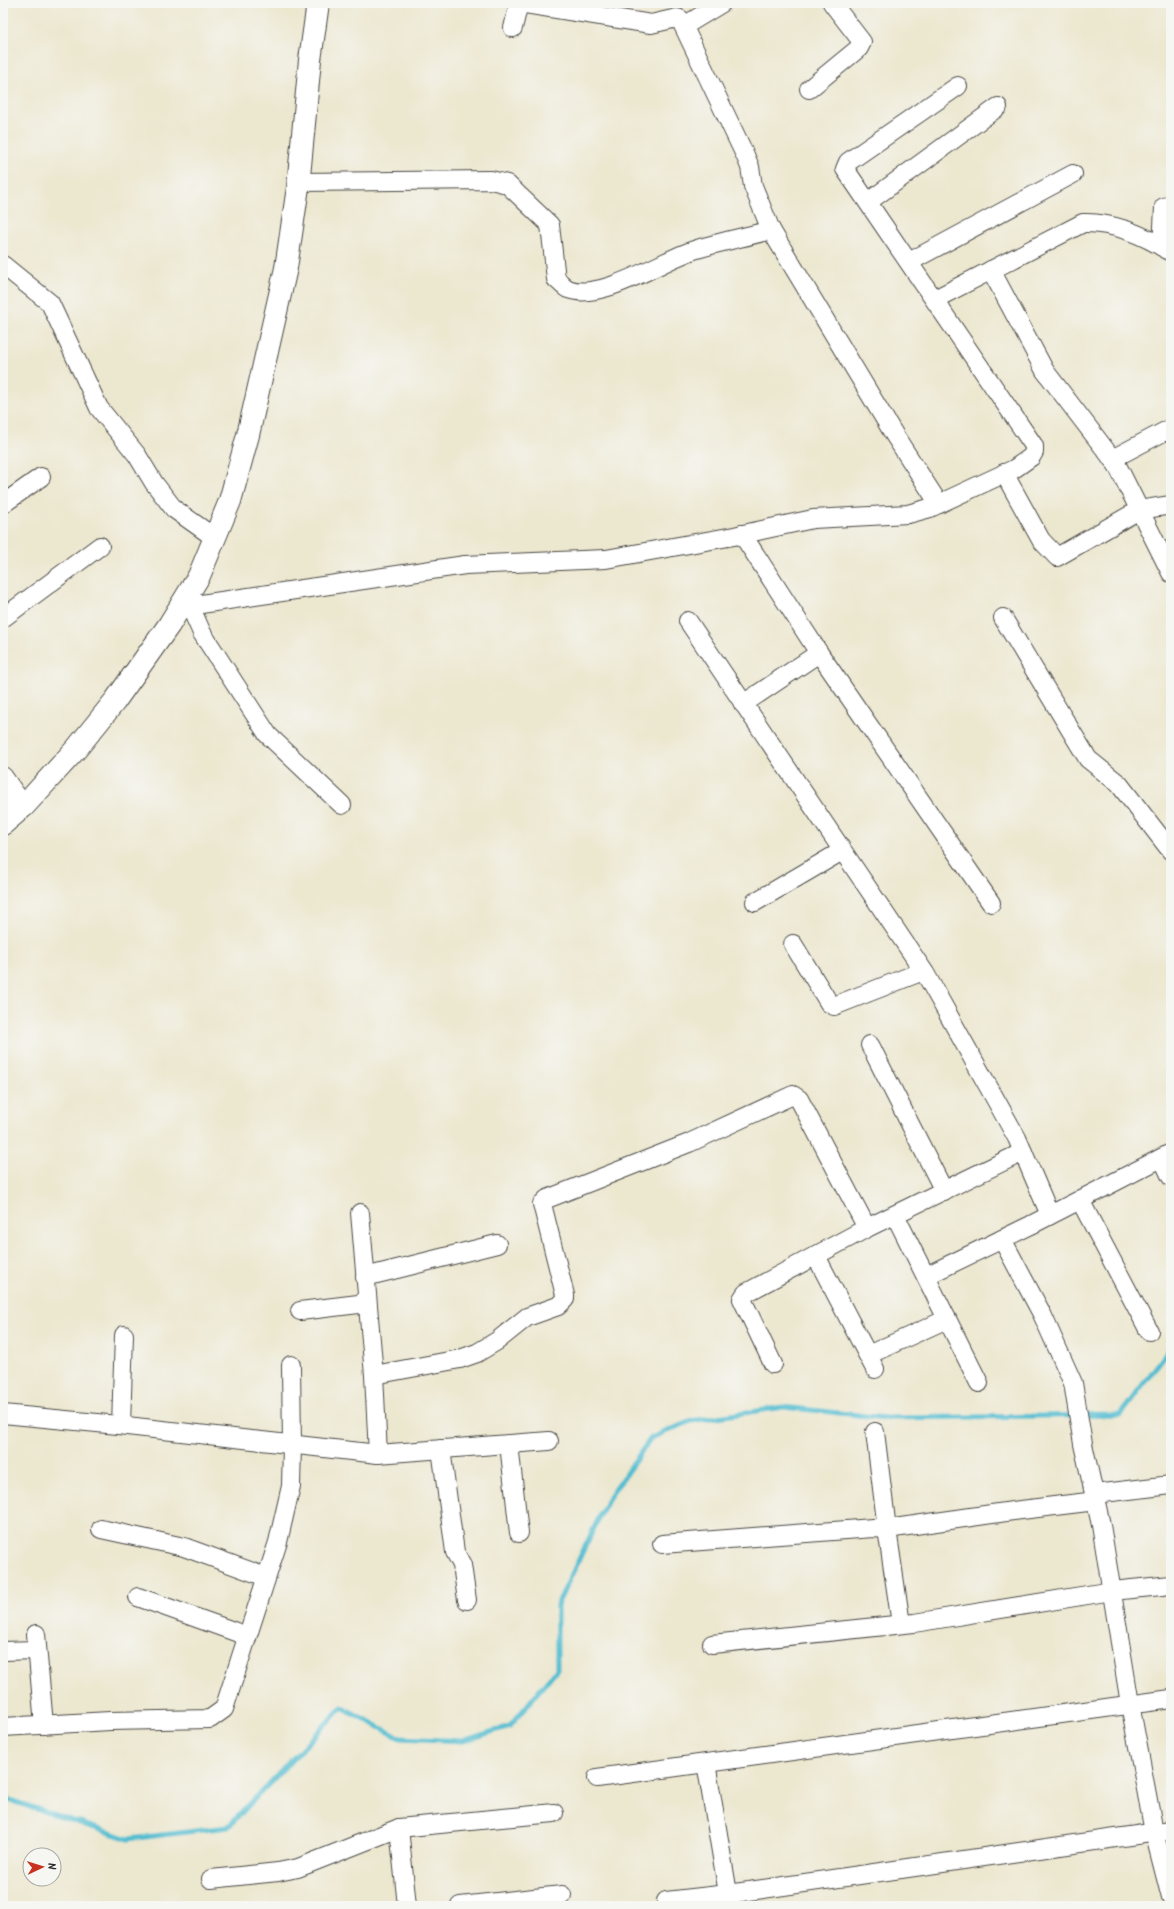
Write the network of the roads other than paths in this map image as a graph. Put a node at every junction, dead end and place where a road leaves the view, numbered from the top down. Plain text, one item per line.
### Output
1 (318, 3) edge
2 (519, 3) edge
3 (722, 3) edge
4 (832, 3) edge
5 (684, 26) junction
6 (514, 28) dead end
7 (958, 86) dead end
8 (809, 89) dead end
9 (998, 107) dead end
10 (1073, 174) dead end
11 (298, 182) junction
12 (868, 202) junction
13 (1171, 205) edge
14 (771, 230) junction
15 (1167, 250) edge
16 (909, 262) junction
17 (3, 265) edge
18 (991, 270) junction
19 (935, 299) junction
20 (1171, 428) edge
21 (1112, 459) junction
22 (1004, 473) junction
23 (41, 477) dead end
24 (3, 504) edge
25 (939, 504) junction
26 (1171, 505) edge
27 (1139, 510) junction
28 (742, 534) junction
29 (215, 538) junction
30 (100, 546) dead end
31 (1171, 573) edge
32 (185, 606) junction
33 (3, 618) edge
34 (1003, 618) dead end
35 (688, 621) dead end
36 (819, 653) junction
37 (743, 704) junction
38 (3, 776) edge
39 (342, 805) dead end
40 (10, 812) edge
41 (842, 851) junction
42 (1171, 851) edge
43 (755, 902) dead end
44 (991, 903) dead end
45 (793, 944) dead end
46 (923, 971) junction
47 (870, 1045) dead end
48 (1023, 1152) junction
49 (1166, 1155) edge
50 (1171, 1177) edge
51 (944, 1191) junction
52 (1080, 1200) junction
53 (360, 1213) dead end
54 (895, 1215) junction
55 (1050, 1215) junction
56 (867, 1228) junction
57 (1002, 1239) junction
58 (497, 1244) dead end
59 (816, 1256) junction
60 (926, 1276) junction
61 (365, 1277) junction
62 (367, 1303) junction
63 (300, 1311) dead end
64 (947, 1318) junction
65 (1149, 1332) dead end
66 (124, 1334) dead end
67 (773, 1364) dead end
68 (291, 1365) dead end
69 (374, 1375) junction
70 (979, 1383) dead end
71 (3, 1414) edge
72 (121, 1425) junction
73 (875, 1432) dead end
74 (549, 1441) dead end
75 (509, 1444) junction
76 (292, 1445) junction
77 (441, 1449) junction
78 (378, 1454) junction
79 (1171, 1485) edge
80 (1095, 1498) junction
81 (101, 1529) dead end
82 (887, 1529) junction
83 (519, 1534) dead end
84 (662, 1544) dead end
85 (266, 1577) junction
86 (1171, 1585) edge
87 (1112, 1591) junction
88 (138, 1597) dead end
89 (467, 1600) dead end
90 (901, 1624) junction
91 (247, 1636) junction
92 (712, 1644) dead end
93 (3, 1651) edge
94 (1171, 1699) edge
95 (1130, 1704) junction
96 (44, 1725) junction
97 (3, 1727) edge
98 (706, 1763) junction
99 (597, 1778) dead end
100 (554, 1813) dead end
101 (399, 1828) junction
102 (1162, 1831) edge
103 (211, 1879) dead end
104 (562, 1895) dead end
105 (1171, 1898) edge
106 (729, 1900) edge
107 (666, 1901) dead end
108 (467, 1905) edge
109 (406, 1906) edge

1 - 11 main road
2 - 5 street
2 - 6 street
3 - 5 street
4 - 8 street
5 - 14 street
7 - 12 street
9 - 12 street
10 - 16 street
11 - 14 street
11 - 29 main road
12 - 16 street
13 - 15 street
14 - 25 street
15 - 18 street
16 - 19 street
17 - 29 street
18 - 19 street
18 - 21 street
19 - 22 street
20 - 21 street
21 - 27 street
22 - 25 street
22 - 27 street
23 - 24 street
25 - 28 street
26 - 27 street
27 - 31 street
28 - 32 street
28 - 36 street
29 - 32 main road
30 - 33 street
32 - 39 street
32 - 40 main road
34 - 42 street
35 - 37 street
36 - 37 street
36 - 44 street
37 - 41 street
38 - 40 street
41 - 43 street
41 - 46 street
45 - 46 street
46 - 48 street
47 - 51 street
48 - 51 street
48 - 55 street
49 - 50 street
49 - 52 street
51 - 54 street
52 - 55 street
52 - 65 street
53 - 61 street
54 - 56 street
54 - 60 street
55 - 57 street
56 - 59 street
56 - 69 street
57 - 60 street
57 - 80 street
58 - 61 street
59 - 64 street
59 - 67 street
60 - 64 street
61 - 62 street
62 - 63 street
62 - 69 street
64 - 70 street
66 - 72 street
68 - 76 street
69 - 78 street
71 - 72 street
72 - 76 street
73 - 82 street
74 - 75 street
75 - 77 street
75 - 83 street
76 - 78 street
76 - 85 street
77 - 78 street
77 - 89 street
79 - 80 street
80 - 82 street
80 - 87 street
81 - 85 street
82 - 84 street
82 - 90 street
85 - 91 street
86 - 87 street
87 - 90 street
87 - 95 street
88 - 91 street
90 - 92 street
91 - 96 street
93 - 96 street
94 - 95 street
95 - 98 street
95 - 102 street
96 - 97 street
98 - 99 street
98 - 106 street
100 - 101 street
101 - 103 street
101 - 109 street
102 - 105 street
102 - 106 street
104 - 108 street
106 - 107 street

